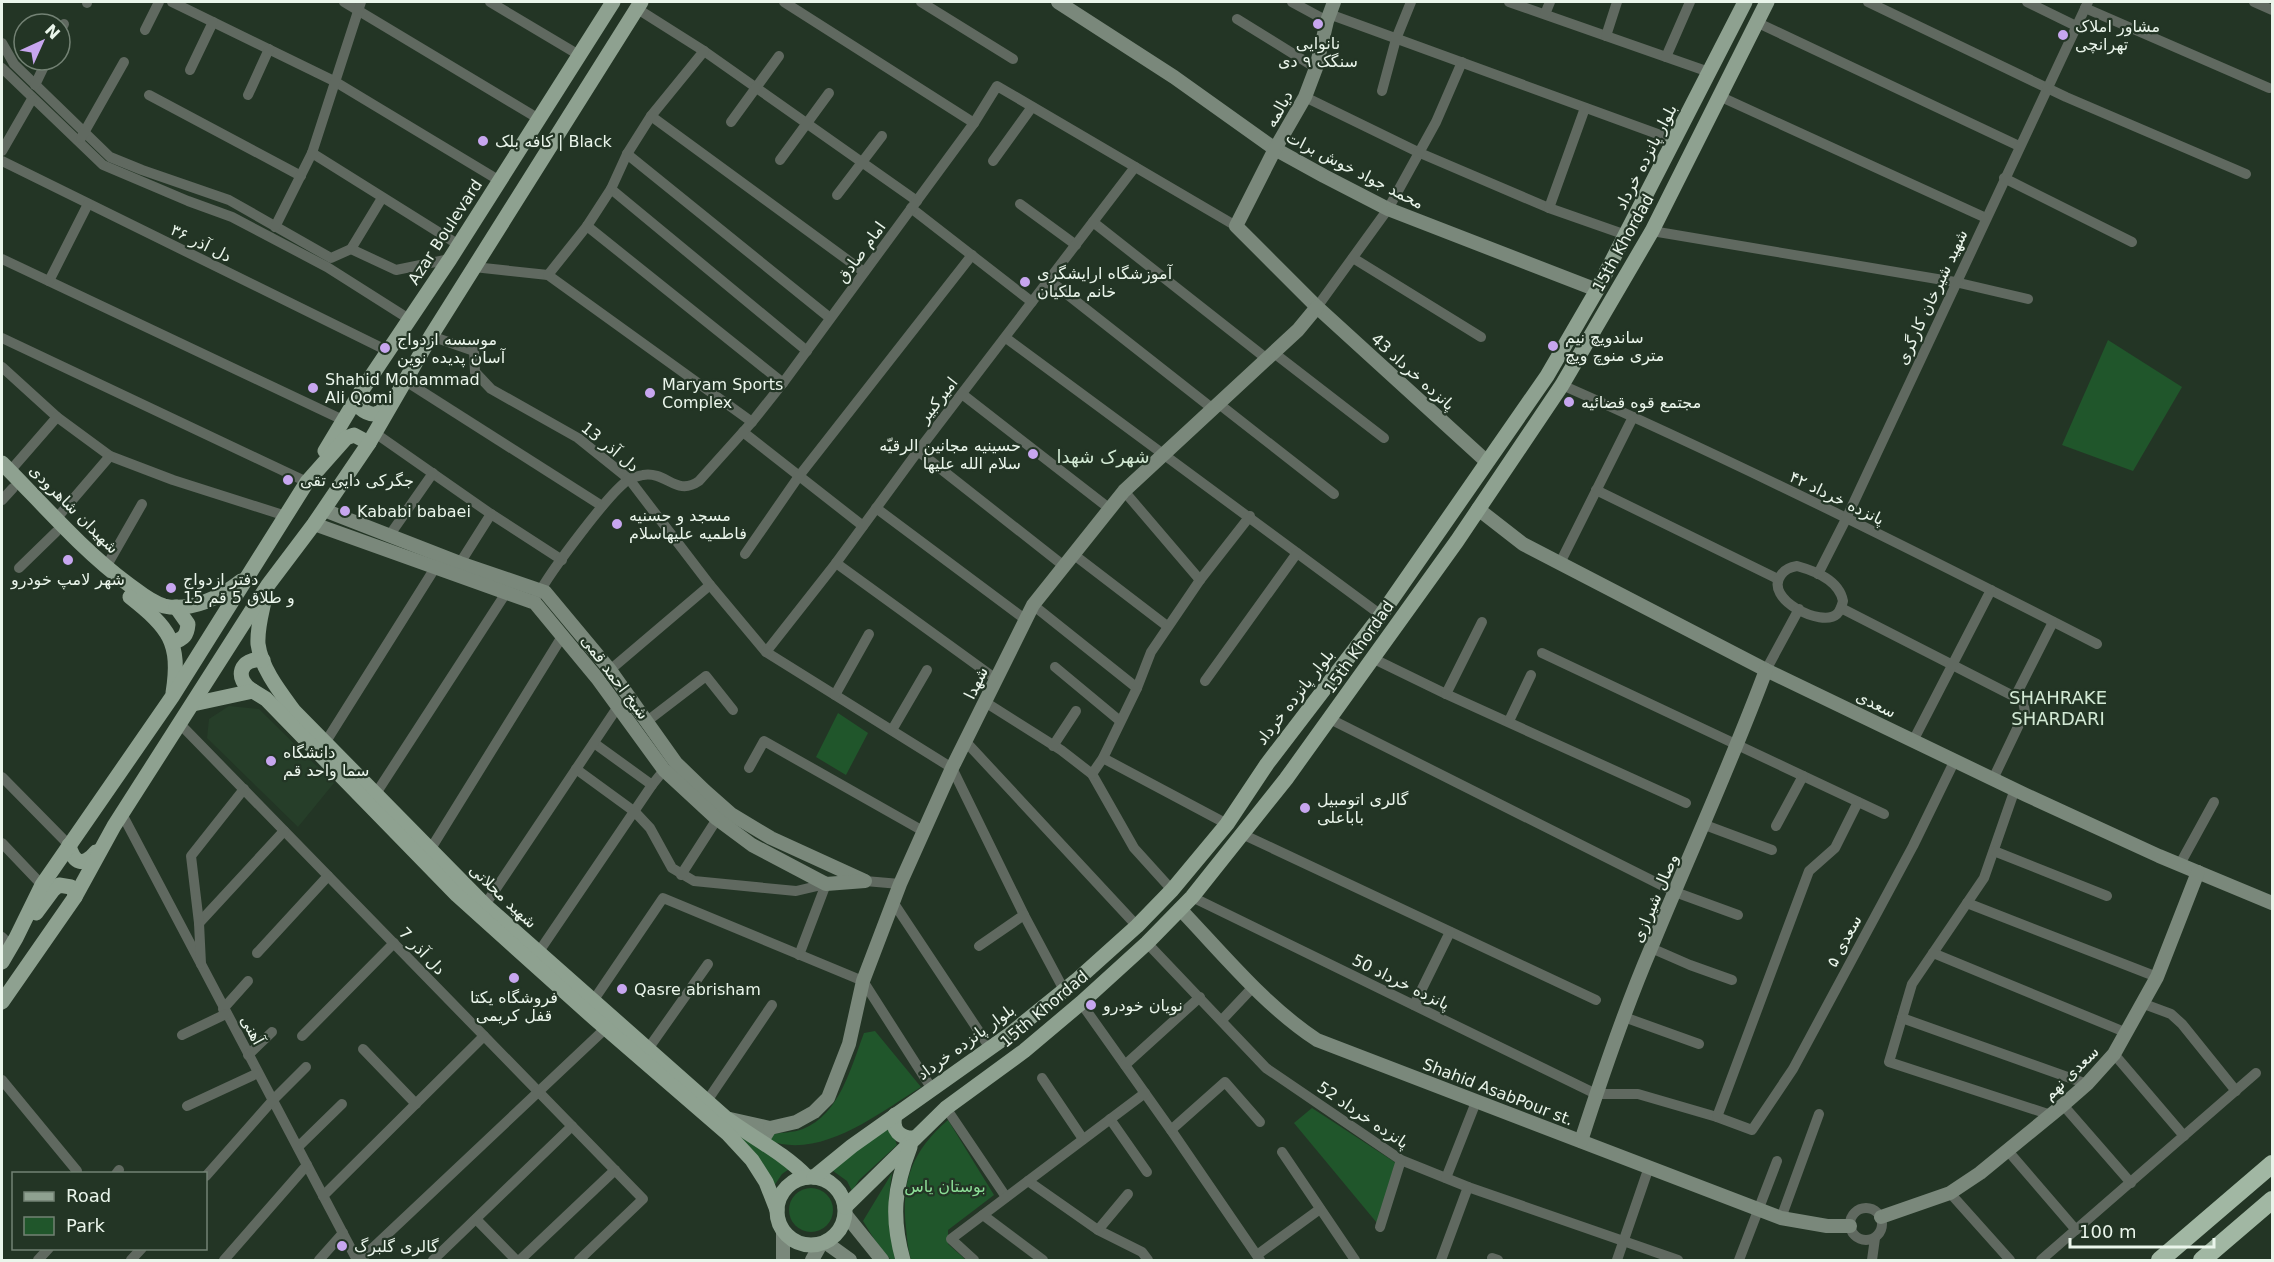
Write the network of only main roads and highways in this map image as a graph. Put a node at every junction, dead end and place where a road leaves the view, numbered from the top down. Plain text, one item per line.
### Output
1 (614, 2) edge
2 (1745, 2) edge
3 (1767, 2) edge
4 (639, 5) edge
5 (358, 396) junction
6 (394, 397) junction
7 (372, 438) junction
8 (4, 470) edge
9 (307, 482) junction
10 (56, 526) junction
11 (250, 574) junction
12 (268, 585) junction
13 (176, 607) junction
14 (173, 642) junction
15 (263, 660) junction
16 (253, 691) junction
17 (172, 697) junction
18 (193, 704) junction
19 (118, 820) junction
20 (69, 845) junction
21 (75, 897) junction
22 (10, 940) edge
23 (2, 962) edge
24 (2, 1002) edge
25 (895, 1115) junction
26 (914, 1139) junction
27 (2272, 1164) edge
28 (811, 1177) junction
29 (2272, 1200) edge
30 (777, 1210) junction
31 (845, 1210) junction
32 (903, 1260) edge
33 (2160, 1260) edge
34 (2202, 1260) edge

1 - 5 main road, Azar Boulevard
2 - 25 main road, بلوار پانزده خرداد
3 - 26 main road, 15th Khordad
4 - 6 main road
5 - 6 main road
5 - 9 main road, Azar Boulevard
6 - 7 main road
7 - 9 main road
7 - 12 main road
8 - 10 main road, شهیدان شاهرودی
8 - 10 main road, شهیدان شاهرودی
9 - 11 main road
10 - 13 main road, شهیدان شاهرودی
10 - 14 main road, شهیدان شاهرودی
11 - 13 main road, شهیدان شاهرودی
11 - 17 main road
12 - 15 main road, شهید محلاتی
12 - 18 main road
13 - 14 main road
14 - 17 main road
15 - 16 main road
15 - 28 main road, شهید محلاتی
16 - 18 main road
16 - 30 main road, شهید محلاتی
17 - 20 main road
18 - 19 main road
19 - 20 main road
19 - 21 main road
20 - 22 main road
21 - 22 main road
21 - 24 main road
22 - 23 main road
25 - 26 main road
25 - 28 main road, بلوار پانزده خرداد
26 - 31 main road, 15th Khordad
26 - 32 main road
27 - 33 highway
28 - 30 main road
28 - 31 main road
29 - 34 highway
30 - 31 main road

